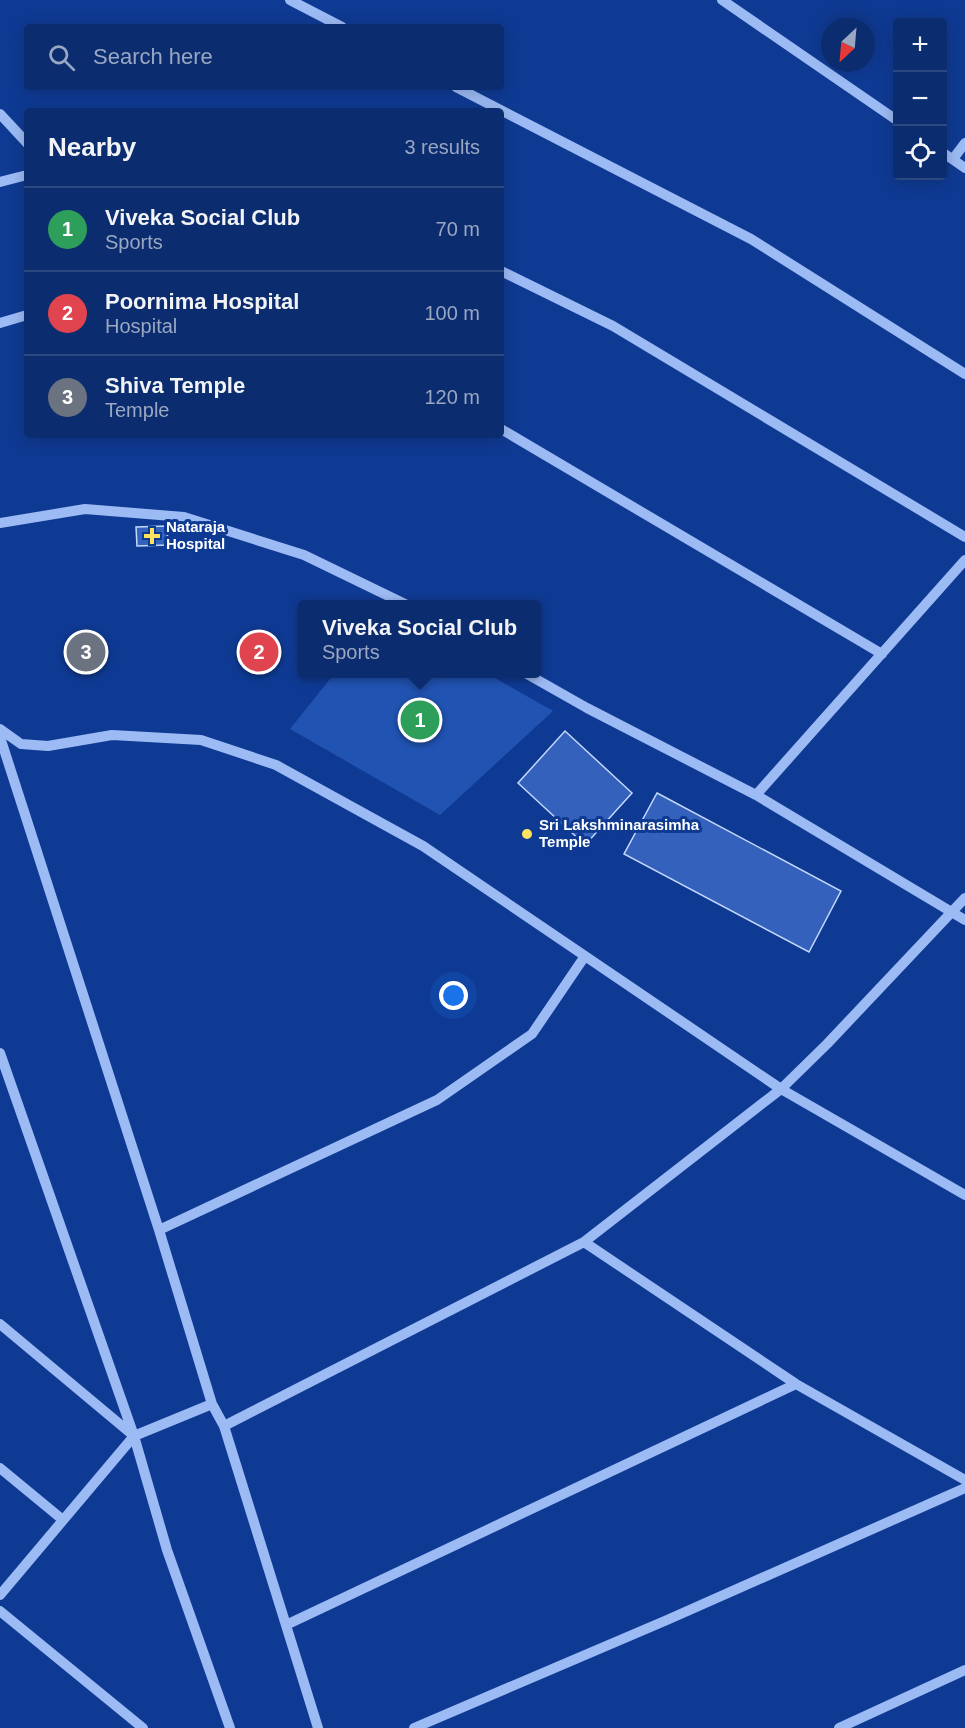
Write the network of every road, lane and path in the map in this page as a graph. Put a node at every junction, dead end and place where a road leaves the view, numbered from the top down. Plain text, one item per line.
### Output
1 (290, 0) edge
2 (722, 0) edge
3 (336, 24) edge
4 (462, 90) edge
5 (497, 108) edge
6 (504, 112) edge
7 (0, 114) edge
8 (893, 118) edge
9 (24, 140) edge
10 (965, 143) edge
11 (947, 155) edge
12 (953, 159) junction
13 (965, 168) edge
14 (24, 176) edge
15 (0, 182) edge
16 (504, 272) edge
17 (24, 316) edge
18 (0, 322) edge
19 (965, 374) edge
20 (504, 431) edge
21 (0, 523) edge
22 (965, 537) edge
23 (965, 560) edge
24 (397, 600) edge
25 (882, 654) junction
26 (534, 678) edge
27 (0, 729) edge
28 (0, 737) edge
29 (756, 795) junction
30 (965, 898) edge
31 (952, 912) junction
32 (965, 920) edge
33 (585, 956) junction
34 (0, 1053) edge
35 (781, 1089) junction
36 (965, 1195) edge
37 (159, 1230) junction
38 (585, 1242) junction
39 (0, 1324) edge
40 (795, 1384) junction
41 (212, 1404) junction
42 (224, 1426) junction
43 (134, 1436) junction
44 (0, 1468) edge
45 (965, 1480) edge
46 (965, 1488) edge
47 (63, 1520) junction
48 (0, 1595) edge
49 (0, 1611) edge
50 (286, 1625) junction
51 (965, 1670) edge
52 (143, 1728) edge
53 (230, 1728) edge
54 (318, 1728) edge
55 (414, 1728) edge
56 (838, 1728) edge

1 - 3 street
2 - 8 street
4 - 5 street
6 - 19 street
7 - 9 street
10 - 12 street
11 - 12 street
12 - 13 street
14 - 15 street
16 - 22 street
17 - 18 street
20 - 25 street
21 - 24 street
23 - 25 street
25 - 29 street
26 - 29 street
27 - 33 street
28 - 37 street
29 - 31 street
30 - 31 street
31 - 32 street
31 - 35 street
33 - 35 street
33 - 37 street
34 - 43 street
35 - 36 street
35 - 38 street
37 - 41 street
38 - 40 street
38 - 42 street
39 - 43 street
40 - 45 street
40 - 50 street
41 - 42 street
41 - 43 street
42 - 50 street
43 - 47 street
43 - 53 street
44 - 47 street
46 - 55 street
47 - 48 street
49 - 52 street
50 - 54 street
51 - 56 street

